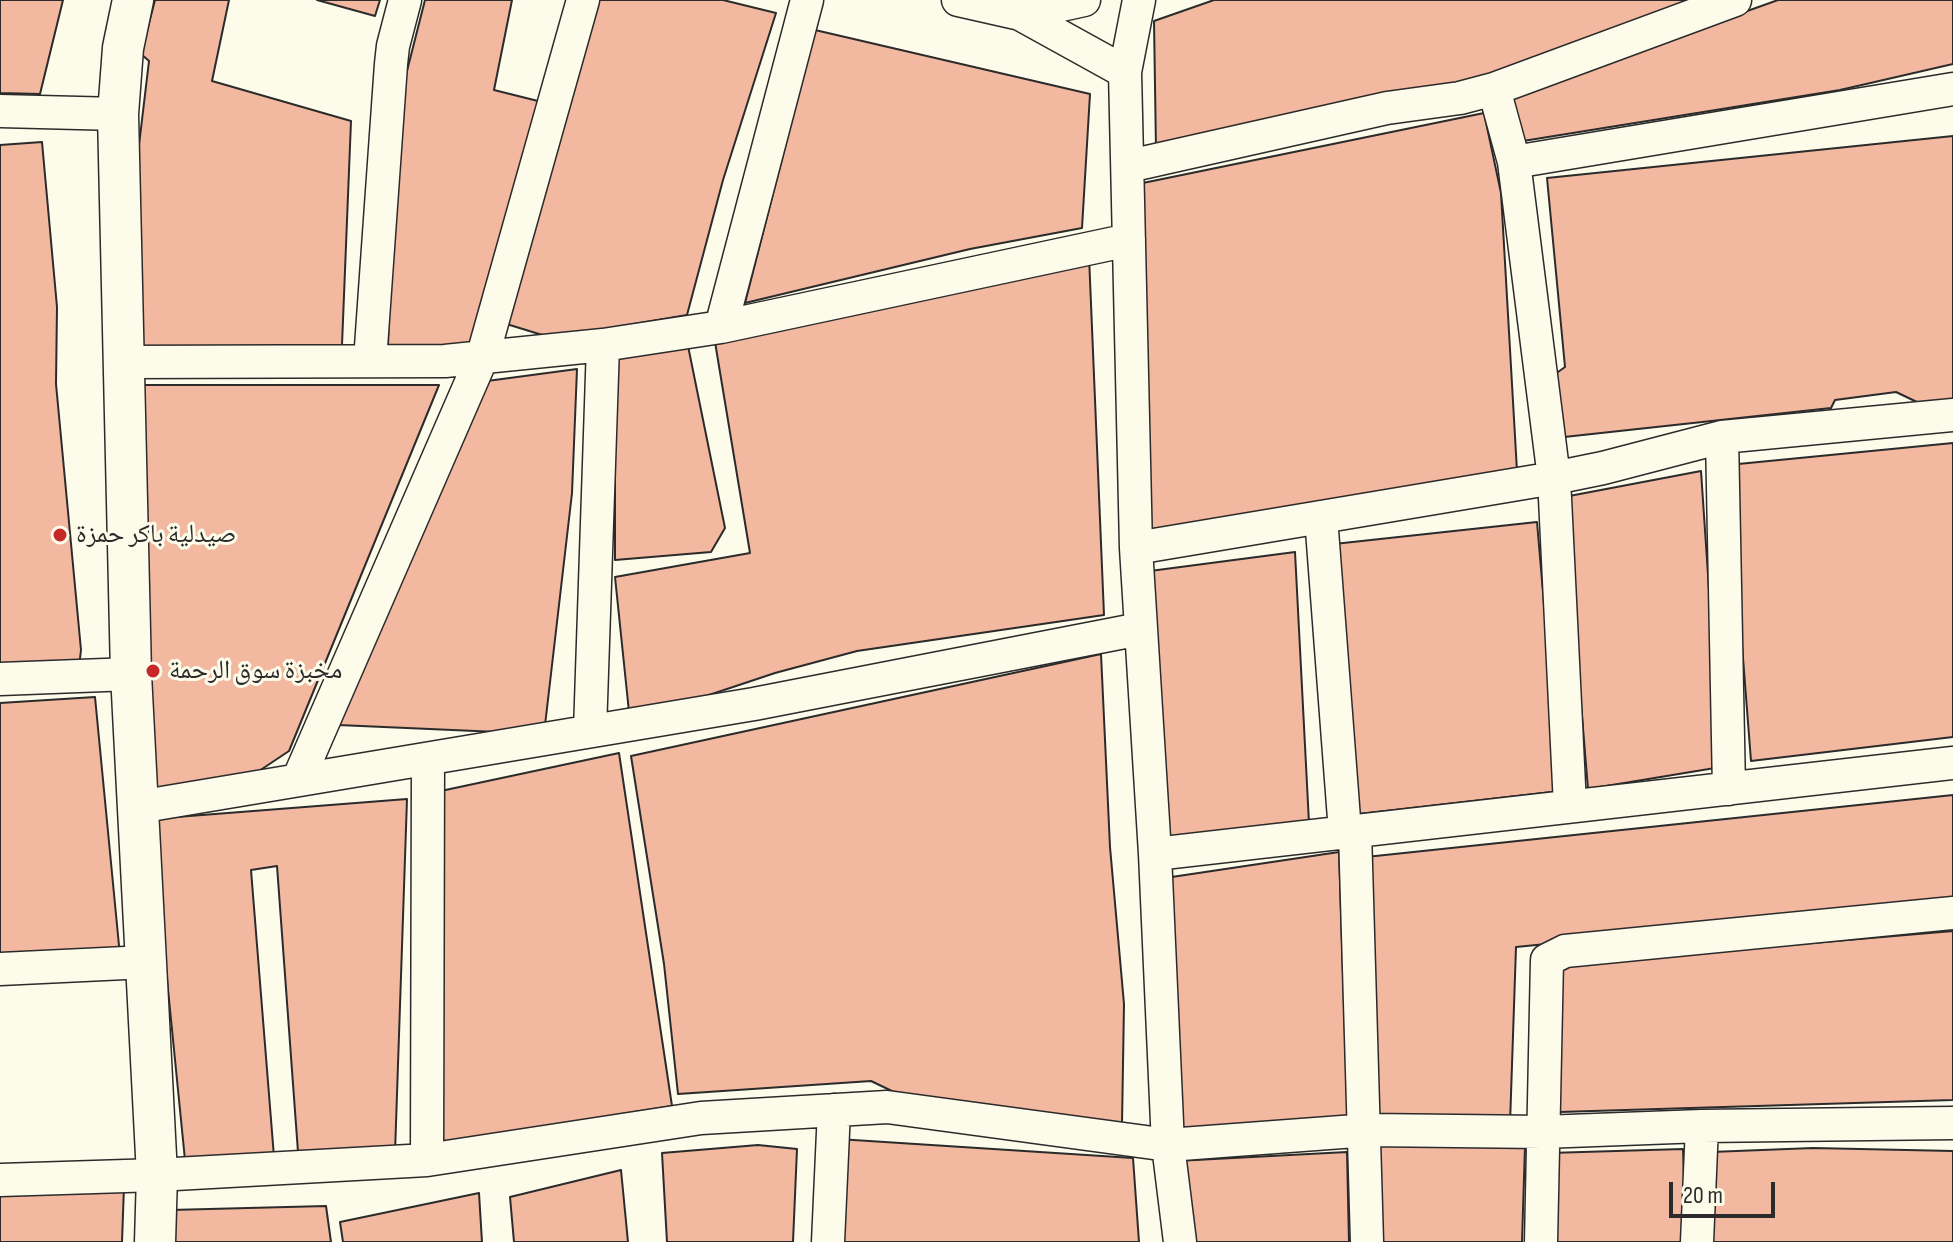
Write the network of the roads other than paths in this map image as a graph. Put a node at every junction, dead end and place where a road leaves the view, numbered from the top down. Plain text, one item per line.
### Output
1 (133, 0) edge
2 (405, 0) edge
3 (583, 0) edge
4 (807, 0) edge
5 (958, 0) edge
6 (1084, 0) edge
7 (1139, 0) edge
8 (1735, 0) edge
9 (1020, 14) junction
10 (1125, 72) junction
11 (1494, 89) junction
12 (1953, 89) edge
13 (0, 111) edge
14 (118, 114) junction
15 (1514, 162) junction
16 (1129, 166) junction
17 (1129, 240) junction
18 (721, 327) junction
19 (603, 345) junction
20 (483, 355) junction
21 (370, 361) junction
22 (123, 362) junction
23 (1953, 415) edge
24 (1722, 437) junction
25 (1554, 478) junction
26 (1321, 517) junction
27 (1136, 548) junction
28 (1140, 629) junction
29 (131, 674) junction
30 (0, 679) edge
31 (590, 731) junction
32 (428, 759) junction
33 (1953, 763) edge
34 (298, 780) junction
35 (1729, 789) junction
36 (1570, 806) junction
37 (138, 807) junction
38 (1350, 832) junction
39 (1155, 854) junction
40 (1953, 913) edge
41 (146, 962) junction
42 (0, 969) edge
43 (834, 1110) junction
44 (1953, 1123) edge
45 (1702, 1126) junction
46 (1364, 1130) junction
47 (1542, 1132) junction
48 (1168, 1145) junction
49 (427, 1160) junction
50 (157, 1175) junction
51 (0, 1180) edge
52 (155, 1242) edge
53 (828, 1242) edge
54 (1180, 1242) edge
55 (1367, 1242) edge
56 (1541, 1242) edge
57 (1697, 1242) edge

1 - 14 street
2 - 21 street
3 - 20 street
4 - 18 street
5 - 9 street
6 - 9 street
7 - 10 street
8 - 11 street
9 - 10 street
10 - 16 street
11 - 15 street
11 - 16 street
12 - 15 street
13 - 14 street
14 - 22 street
15 - 25 street
16 - 17 street
17 - 18 street
17 - 27 street
18 - 19 street
19 - 20 street
19 - 31 street
20 - 21 street
20 - 34 street
21 - 22 street
22 - 29 street
23 - 24 street
24 - 25 street
24 - 35 street
25 - 26 street
25 - 36 street
26 - 27 street
26 - 38 street
27 - 28 street
28 - 31 street
28 - 39 street
29 - 30 street
29 - 37 street
31 - 32 street
32 - 34 street
32 - 49 street
33 - 35 street
34 - 37 street
35 - 36 street
36 - 38 street
37 - 41 street
38 - 39 street
38 - 46 street
39 - 48 street
40 - 47 street
41 - 42 street
41 - 50 street
43 - 48 street
43 - 49 street
43 - 53 street
44 - 45 street
45 - 47 street
45 - 57 street
46 - 47 street
46 - 48 street
46 - 55 street
47 - 56 street
48 - 54 street
49 - 50 street
50 - 51 street
50 - 52 street

